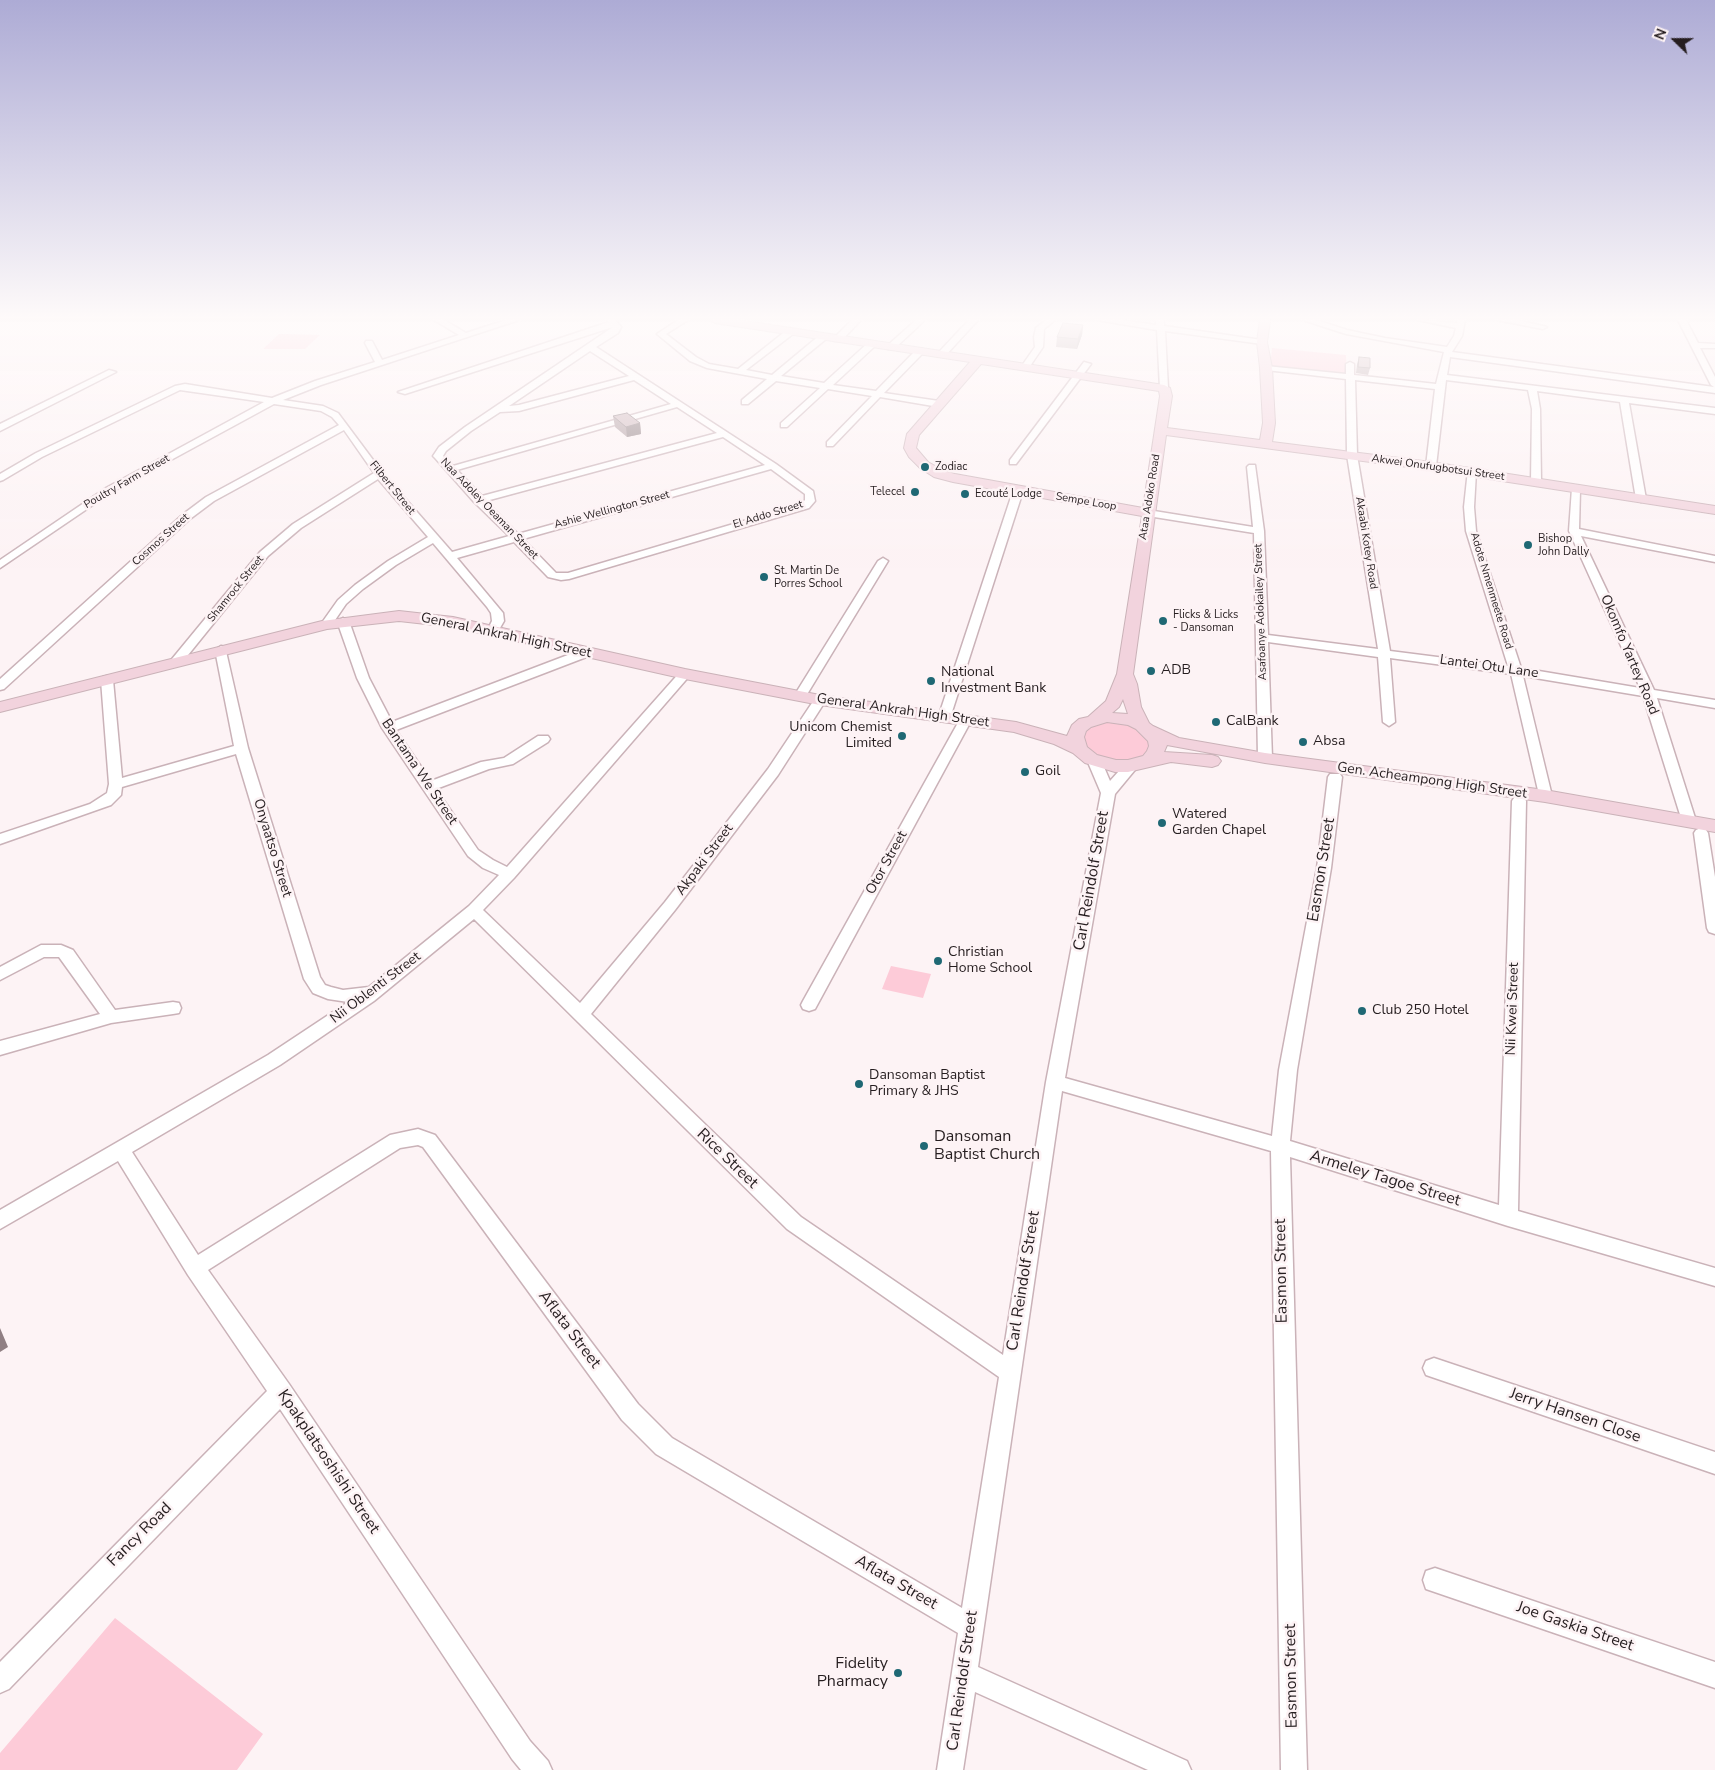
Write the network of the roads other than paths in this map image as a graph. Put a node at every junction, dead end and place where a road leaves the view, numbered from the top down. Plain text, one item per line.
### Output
1 (51, 403) edge
2 (148, 403) edge
3 (270, 403) edge
4 (289, 403) edge
5 (509, 403) edge
6 (538, 403) edge
7 (809, 403) edge
8 (869, 403) edge
9 (930, 403) edge
10 (1057, 403) edge
11 (1165, 403) edge
12 (1268, 403) edge
13 (1351, 403) edge
14 (1438, 403) edge
15 (1535, 403) edge
16 (1624, 403) edge
17 (1639, 403) edge
18 (679, 404) joint
19 (939, 404) joint
20 (499, 409) junction
21 (1715, 411) edge
22 (784, 425) dead end
23 (345, 426) junction
24 (0, 428) edge
25 (1160, 431) junction
26 (725, 434) junction
27 (830, 444) dead end
28 (1265, 444) junction
29 (1352, 455) junction
30 (1012, 462) dead end
31 (773, 466) junction
32 (1431, 466) junction
33 (1252, 468) dead end
34 (452, 469) junction
35 (1471, 472) junction
36 (379, 474) junction
37 (0, 478) edge
38 (1536, 482) junction
39 (1576, 490) junction
40 (1018, 491) junction
41 (1641, 499) junction
42 (478, 500) junction
43 (1715, 510) edge
44 (1148, 513) junction
45 (1259, 531) junction
46 (1574, 531) junction
47 (516, 537) junction
48 (434, 538) junction
49 (451, 556) junction
50 (1715, 559) edge
51 (883, 560) dead end
52 (0, 565) edge
53 (552, 575) joint
54 (343, 621) junction
55 (326, 624) junction
56 (492, 631) junction
57 (1263, 638) junction
58 (221, 650) junction
59 (585, 652) junction
60 (1384, 652) junction
61 (176, 662) junction
62 (1516, 670) junction
63 (685, 674) junction
64 (1125, 674) junction
65 (108, 680) junction
66 (0, 686) edge
67 (1648, 692) junction
68 (800, 696) junction
69 (820, 700) junction
70 (1715, 704) edge
71 (0, 707) edge
72 (944, 718) junction
73 (964, 720) junction
74 (1090, 721) junction
75 (1389, 722) dead end
76 (1016, 727) junction
77 (388, 728) junction
78 (1147, 728) junction
79 (543, 739) dead end
80 (240, 748) junction
81 (1080, 749) junction
82 (1265, 758) junction
83 (1094, 760) junction
84 (1141, 763) junction
85 (1335, 777) junction
86 (116, 784) junction
87 (428, 787) junction
88 (1108, 793) junction
89 (1545, 796) junction
90 (1519, 801) junction
91 (1705, 829) edge
92 (0, 839) edge
93 (509, 874) junction
94 (474, 910) junction
95 (1715, 928) edge
96 (0, 974) edge
97 (374, 992) junction
98 (809, 1004) dead end
99 (173, 1008) dead end
100 (581, 1014) junction
101 (111, 1017) junction
102 (0, 1048) edge
103 (1055, 1082) junction
104 (1280, 1146) junction
105 (121, 1150) junction
106 (1508, 1217) junction
107 (0, 1220) edge
108 (195, 1268) junction
109 (1715, 1277) edge
110 (1434, 1368) dead end
111 (1010, 1372) junction
112 (281, 1392) junction
113 (1715, 1463) edge
114 (1435, 1580) dead end
115 (971, 1627) junction
116 (964, 1674) junction
117 (1715, 1675) edge
118 (0, 1680) edge
119 (538, 1770) edge
120 (950, 1770) edge
121 (1178, 1770) edge
122 (1294, 1770) edge

1 - 24 street
2 - 37 street, Filbert Street
3 - 52 street, Poultry Farm Street
4 - 23 street, Filbert Street
5 - 20 street, Naa Adoley Oeaman Street
6 - 20 street
7 - 22 street
8 - 27 street
9 - 19 street
10 - 30 street
11 - 25 main road, Ataa Adoko Road
12 - 28 main road
13 - 29 street, Akaabi Kotey Road
14 - 32 street
15 - 38 street
16 - 41 street
17 - 21 street
18 - 26 street, El Addo Street
18 - 34 street
19 - 40 main road, Sempe Loop
20 - 34 street, Naa Adoley Oeaman Street
23 - 36 street, Filbert Street
23 - 66 street, Cosmos Street
25 - 28 main road, Akwei Onufugbotsui Street
25 - 44 main road, Ataa Adoko Road
26 - 31 street, El Addo Street
26 - 42 street
28 - 29 main road, Akwei Onufugbotsui Street
29 - 32 main road, Akwei Onufugbotsui Street
29 - 60 street, Akaabi Kotey Road
31 - 47 street, Ashie Wellington Street
31 - 53 street, El Addo Street
32 - 35 main road, Akwei Onufugbotsui Street
33 - 45 street, Asafoanye Adokailey Street
34 - 42 street, Naa Adoley Oeaman Street
35 - 38 main road, Akwei Onufugbotsui Street
35 - 62 street, Adote Nmenmeete Road
36 - 48 street, Filbert Street
36 - 61 street, Shamrock Street
38 - 39 main road, Akwei Onufugbotsui Street
39 - 41 main road, Akwei Onufugbotsui Street
39 - 46 street, Okomfo Yartey Road
40 - 44 main road, Sempe Loop
40 - 72 street
41 - 43 main road, Akwei Onufugbotsui Street
42 - 47 street, Naa Adoley Oeaman Street
44 - 45 street
44 - 64 main road, Ataa Adoko Road
45 - 57 street, Asafoanye Adokailey Street
46 - 50 street
46 - 67 street, Okomfo Yartey Road
47 - 49 street, Ashie Wellington Street
47 - 53 street, Naa Adoley Oeaman Street
48 - 49 street, Filbert Street
48 - 55 street
49 - 56 street, Filbert Street
51 - 68 street
54 - 55 main road, General Ankrah High Street
54 - 56 main road, General Ankrah High Street
54 - 77 street, Bantama We Street
55 - 58 main road, General Ankrah High Street
56 - 59 main road, General Ankrah High Street
57 - 60 street, Lantei Otu Lane
57 - 82 street, Asafoanye Adokailey Street
58 - 61 main road, General Ankrah High Street
58 - 80 street, Onyaatso Street
59 - 63 main road, General Ankrah High Street
59 - 77 street
60 - 62 street, Lantei Otu Lane
60 - 75 street, Akaabi Kotey Road
61 - 65 main road, General Ankrah High Street
62 - 67 street, Lantei Otu Lane
62 - 89 street, Adote Nmenmeete Road
63 - 68 main road, General Ankrah High Street
63 - 93 street, Nii Oblenti Street
64 - 74 main road, Ataa Adoko Road
64 - 78 main road, Ataa Adoko Road
65 - 71 main road, General Ankrah High Street
65 - 86 street
67 - 70 street, Lantei Otu Lane
67 - 91 street, Okomfo Yartey Road
68 - 69 main road, General Ankrah High Street
69 - 72 main road, General Ankrah High Street
69 - 100 street, Akpaki Street
72 - 73 main road, General Ankrah High Street
73 - 76 main road, General Ankrah High Street
73 - 98 street, Otor Street
74 - 76 main road, General Ankrah High Street
74 - 78 main road
74 - 81 main road
76 - 81 main road, General Ankrah High Street
77 - 87 street, Bantama We Street
78 - 82 main road, Gen. Acheampong High Street
78 - 84 main road
79 - 87 street
80 - 86 street
80 - 97 street, Onyaatso Street
81 - 83 main road
82 - 89 main road, Gen. Acheampong High Street
83 - 84 main road
83 - 88 street, Carl Reindolf Street
84 - 85 main road, Gen. Acheampong High Street
84 - 88 street, Carl Reindolf Street
85 - 90 main road, Gen. Acheampong High Street
85 - 104 street, Easmon Street
86 - 92 street
87 - 93 street, Bantama We Street
88 - 103 street, Carl Reindolf Street
89 - 91 main road, Gen. Acheampong High Street
90 - 91 main road, Gen. Acheampong High Street
90 - 106 street, Nii Kwei Street
91 - 95 street, Okomfo Yartey Road
93 - 94 street, Nii Oblenti Street
94 - 97 street, Nii Oblenti Street
94 - 100 street, Rice Street
96 - 101 street
97 - 105 street, Nii Oblenti Street
99 - 101 street
100 - 111 street, Rice Street
101 - 102 street
103 - 104 street, Armeley Tagoe Street
103 - 111 street, Carl Reindolf Street
104 - 106 street, Armeley Tagoe Street
104 - 122 street, Easmon Street
105 - 107 street, Nii Oblenti Street
105 - 108 street, Kpakplatsoshishi Street
106 - 109 street, Armeley Tagoe Street
108 - 112 street, Kpakplatsoshishi Street
108 - 115 street, Aflata Street
110 - 113 street, Jerry Hansen Close
111 - 115 street, Carl Reindolf Street
112 - 118 street, Fancy Road
112 - 119 street, Kpakplatsoshishi Street
114 - 117 street, Joe Gaskia Street
115 - 116 street, Carl Reindolf Street
116 - 120 street, Carl Reindolf Street
116 - 121 street

